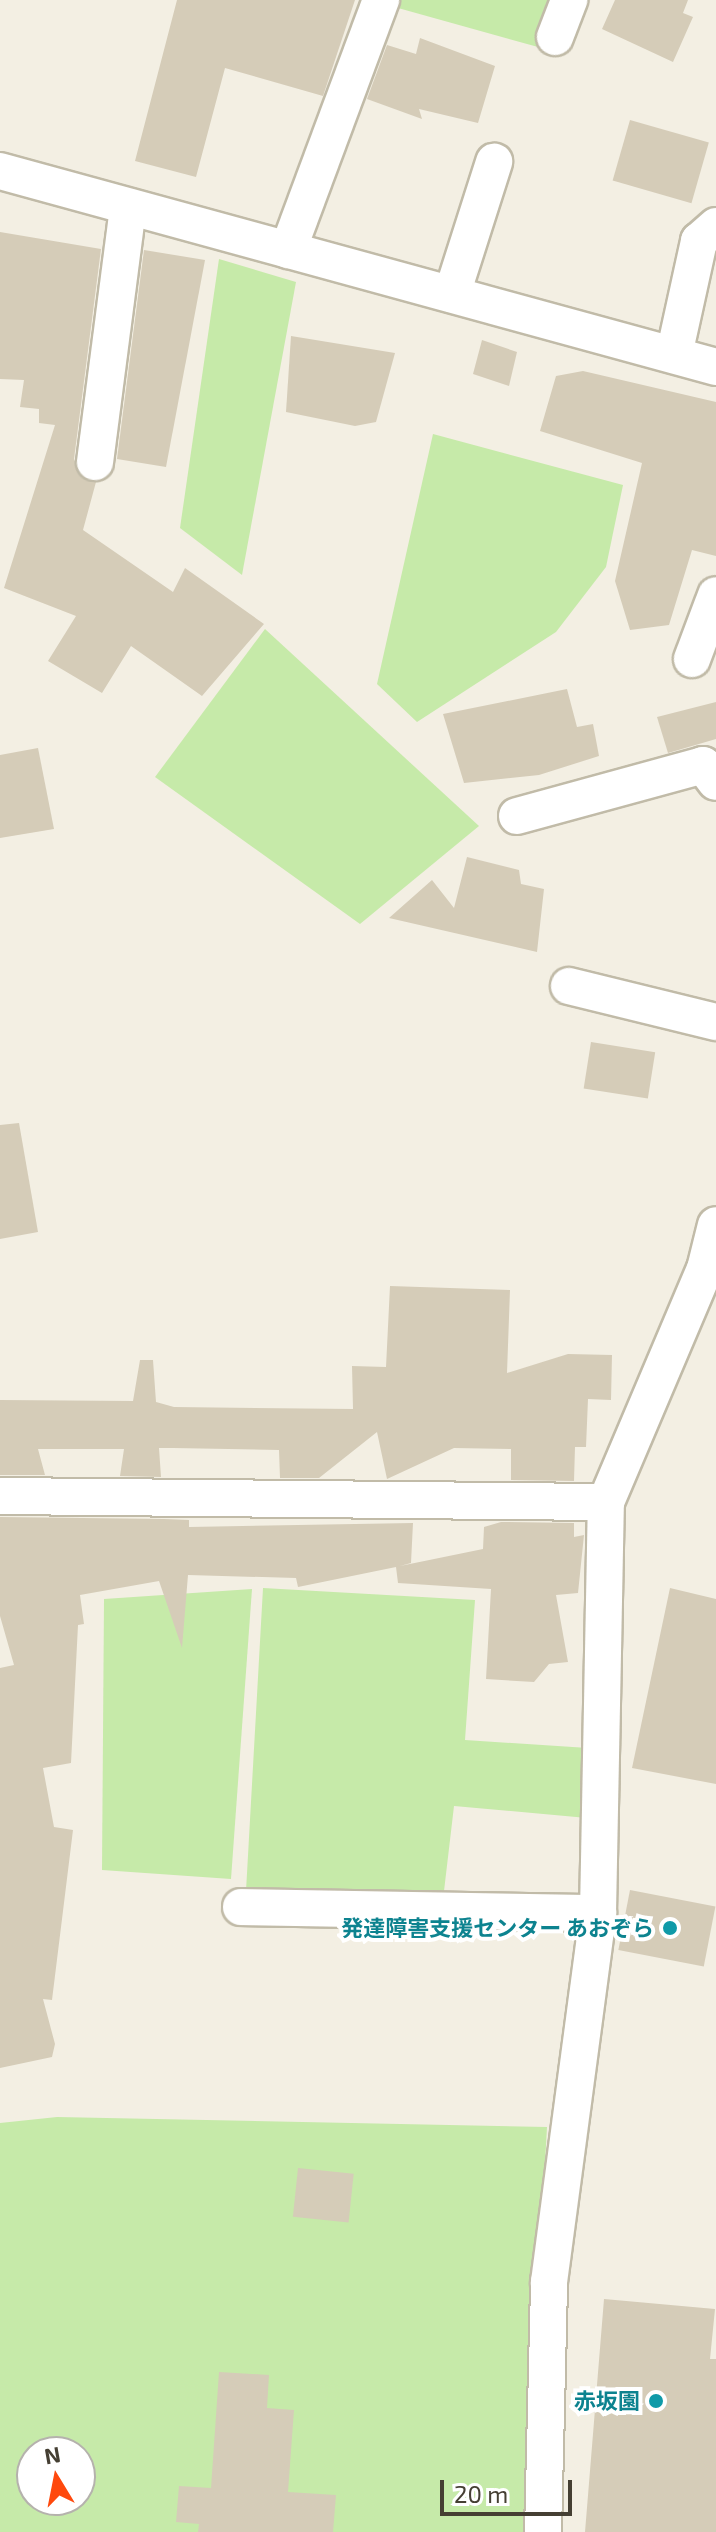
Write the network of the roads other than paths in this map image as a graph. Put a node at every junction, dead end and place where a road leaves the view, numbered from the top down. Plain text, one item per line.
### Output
1 (381, 0) edge
2 (569, 0) edge
3 (555, 37) dead end
4 (494, 162) dead end
5 (0, 171) edge
6 (128, 207) junction
7 (716, 226) edge
8 (288, 250) junction
9 (452, 294) junction
10 (674, 355) junction
11 (716, 367) edge
12 (95, 462) dead end
13 (716, 595) edge
14 (692, 659) dead end
15 (716, 782) edge
16 (517, 816) dead end
17 (569, 986) dead end
18 (716, 1022) edge
19 (716, 1225) edge
20 (0, 1496) edge
21 (606, 1502) junction
22 (241, 1907) dead end
23 (598, 1913) junction
24 (543, 2532) edge

1 - 8 street
2 - 3 street
4 - 9 street
5 - 6 street
6 - 8 street
6 - 12 street
7 - 10 street
8 - 9 street
9 - 10 street
10 - 11 street
13 - 14 street
15 - 16 street
17 - 18 street
19 - 21 street
20 - 21 street
21 - 23 street
22 - 23 street
23 - 24 street

